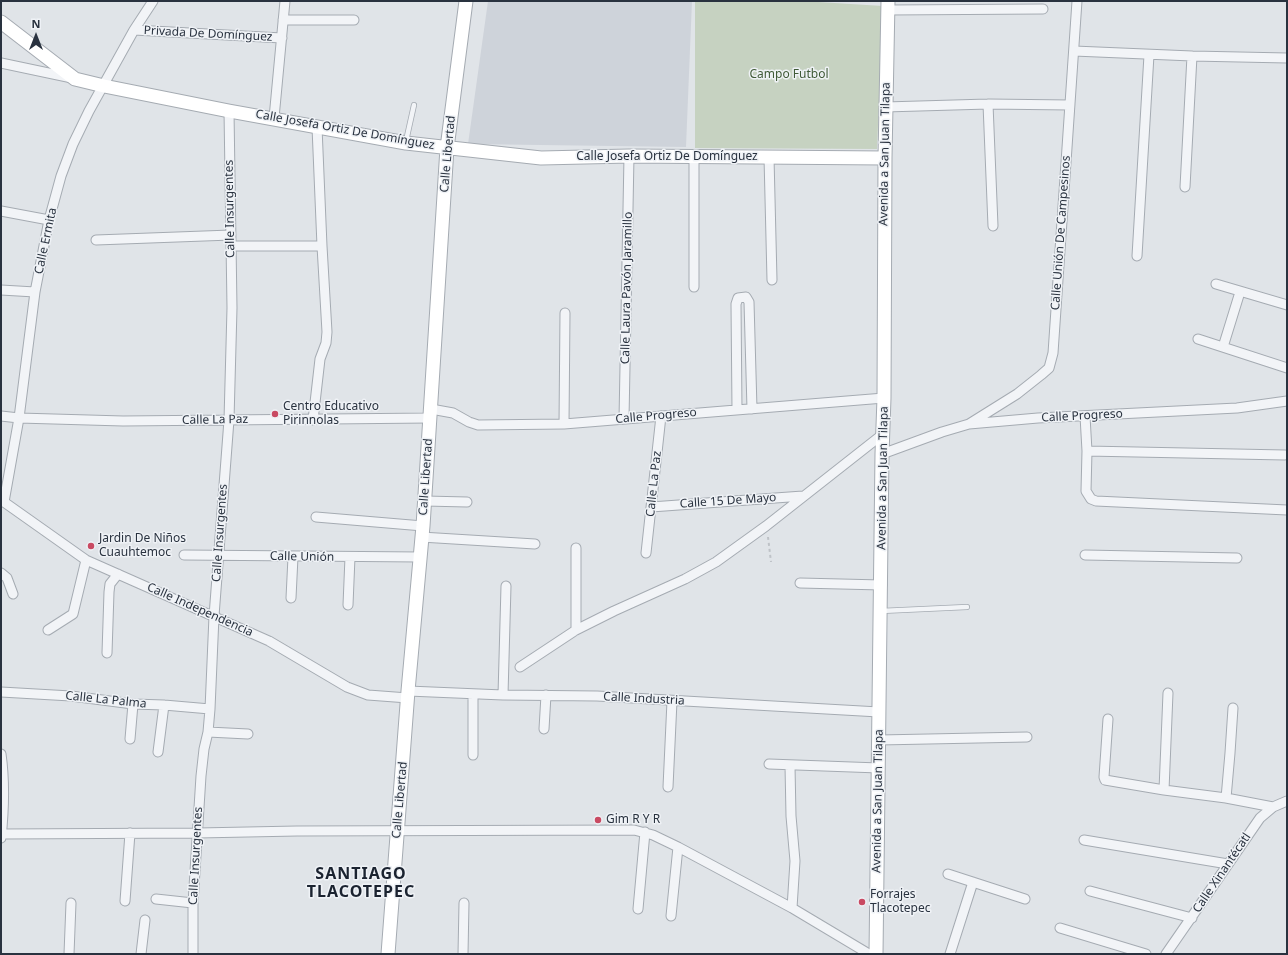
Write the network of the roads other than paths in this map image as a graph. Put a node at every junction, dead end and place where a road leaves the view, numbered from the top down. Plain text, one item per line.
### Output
1 (153, 1) edge
2 (285, 1) edge
3 (466, 1) edge
4 (1077, 1) edge
5 (888, 5) edge
6 (1043, 9) dead end
7 (283, 20) junction
8 (354, 20) dead end
9 (1, 22) edge
10 (134, 30) junction
11 (282, 38) junction
12 (1074, 51) junction
13 (1149, 55) junction
14 (1192, 56) junction
15 (1287, 58) edge
16 (1, 63) edge
17 (75, 79) junction
18 (104, 86) junction
19 (988, 104) junction
20 (414, 105) dead end
21 (1070, 105) junction
22 (886, 107) junction
23 (229, 111) junction
24 (274, 118) junction
25 (317, 127) junction
26 (406, 142) junction
27 (448, 148) junction
28 (629, 156) junction
29 (694, 157) junction
30 (769, 157) junction
31 (885, 158) junction
32 (1185, 187) dead end
33 (1, 211) edge
34 (49, 220) junction
35 (993, 226) dead end
36 (231, 235) junction
37 (96, 240) dead end
38 (231, 246) junction
39 (322, 246) junction
40 (1137, 256) dead end
41 (772, 280) dead end
42 (1216, 284) dead end
43 (694, 287) dead end
44 (1, 290) edge
45 (35, 292) junction
46 (1240, 292) junction
47 (1287, 305) edge
48 (565, 313) dead end
49 (1198, 339) dead end
50 (1223, 347) junction
51 (1287, 368) edge
52 (737, 388) junction
53 (751, 388) junction
54 (884, 398) junction
55 (1287, 401) edge
56 (752, 409) junction
57 (737, 410) junction
58 (431, 413) junction
59 (1, 416) edge
60 (661, 416) junction
61 (1085, 416) junction
62 (19, 418) junction
63 (624, 419) junction
64 (229, 420) junction
65 (312, 420) junction
66 (564, 424) junction
67 (969, 424) junction
68 (883, 434) junction
69 (1086, 452) junction
70 (882, 454) junction
71 (1285, 455) dead end
72 (804, 496) junction
73 (425, 501) junction
74 (3, 502) edge
75 (467, 502) dead end
76 (651, 507) junction
77 (1287, 510) edge
78 (316, 517) dead end
79 (422, 531) junction
80 (535, 544) dead end
81 (576, 548) dead end
82 (646, 553) dead end
83 (184, 555) dead end
84 (218, 555) junction
85 (1085, 555) dead end
86 (293, 557) junction
87 (350, 557) junction
88 (420, 557) junction
89 (1237, 558) dead end
90 (86, 560) junction
91 (1, 572) edge
92 (118, 574) junction
93 (800, 583) dead end
94 (882, 585) junction
95 (506, 586) dead end
96 (13, 594) dead end
97 (291, 598) dead end
98 (348, 605) dead end
99 (967, 607) dead end
100 (881, 611) junction
101 (214, 616) junction
102 (48, 630) dead end
103 (576, 630) junction
104 (107, 653) dead end
105 (520, 667) dead end
106 (1, 692) edge
107 (1168, 693) dead end
108 (473, 694) junction
109 (408, 695) junction
110 (503, 695) junction
111 (546, 695) junction
112 (672, 701) junction
113 (133, 704) junction
114 (164, 705) junction
115 (1233, 708) dead end
116 (210, 709) junction
117 (879, 712) junction
118 (1108, 719) dead end
119 (544, 729) dead end
120 (208, 732) junction
121 (248, 734) dead end
122 (1026, 737) dead end
123 (130, 740) dead end
124 (879, 740) junction
125 (158, 752) dead end
126 (1, 754) edge
127 (473, 755) dead end
128 (769, 764) dead end
129 (790, 766) junction
130 (879, 768) junction
131 (668, 787) dead end
132 (1164, 790) junction
133 (1226, 798) junction
134 (1287, 801) edge
135 (1273, 807) junction
136 (397, 830) junction
137 (645, 832) junction
138 (130, 833) junction
139 (198, 833) junction
140 (2, 834) edge
141 (1, 838) edge
142 (1084, 840) dead end
143 (678, 847) junction
144 (1228, 864) junction
145 (948, 874) dead end
146 (973, 882) junction
147 (1090, 891) dead end
148 (156, 899) dead end
149 (1025, 899) dead end
150 (125, 900) dead end
151 (71, 903) dead end
152 (193, 903) junction
153 (464, 903) dead end
154 (792, 908) junction
155 (638, 909) dead end
156 (671, 916) dead end
157 (1192, 918) junction
158 (145, 920) dead end
159 (1060, 928) dead end
160 (69, 954) edge
161 (141, 954) edge
162 (193, 954) edge
163 (388, 954) edge
164 (463, 954) edge
165 (869, 954) edge
166 (876, 954) edge
167 (950, 954) edge
168 (1146, 954) edge
169 (1166, 954) edge

1 - 10 street, Calle Ermita
2 - 7 street
3 - 27 main road, Calle Libertad
4 - 12 street, Calle Unión De Campesinos
5 - 6 street
5 - 22 main road, Avenida a San Juan Tilapa
7 - 8 street
7 - 11 street
9 - 17 main road
10 - 11 street, Privada De Domínguez
10 - 18 street, Calle Ermita
11 - 24 street
12 - 13 street
12 - 21 street, Calle Unión De Campesinos
13 - 14 street
13 - 40 street
14 - 15 street
14 - 32 street
16 - 17 street, Calle Josefa Ortiz De Domínguez
17 - 18 main road, Calle Josefa Ortiz De Domínguez
18 - 23 main road, Calle Josefa Ortiz De Domínguez
18 - 34 street, Calle Ermita
19 - 21 street
19 - 22 street
19 - 35 street
20 - 26 lane
21 - 67 street, Calle Unión De Campesinos
22 - 31 main road, Avenida a San Juan Tilapa
23 - 24 main road, Calle Josefa Ortiz De Domínguez
23 - 36 street, Calle Insurgentes
24 - 25 main road, Calle Josefa Ortiz De Domínguez
25 - 26 main road, Calle Josefa Ortiz De Domínguez
25 - 39 street
26 - 27 main road, Calle Josefa Ortiz De Domínguez
27 - 28 main road, Calle Josefa Ortiz De Domínguez
27 - 58 main road, Calle Libertad
28 - 29 main road, Calle Josefa Ortiz De Domínguez
28 - 63 street, Calle Laura Pavón Jaramillo
29 - 30 main road, Calle Josefa Ortiz De Domínguez
29 - 43 street
30 - 31 main road, Calle Josefa Ortiz De Domínguez
30 - 41 street
31 - 54 main road, Avenida a San Juan Tilapa
33 - 34 street
34 - 45 street, Calle Ermita
36 - 37 street
36 - 38 street, Calle Insurgentes
38 - 39 street
38 - 64 street, Calle Insurgentes
39 - 65 street
42 - 46 street
44 - 45 street
45 - 62 street, Calle Ermita
46 - 47 street
46 - 50 street
48 - 66 street
49 - 50 street
50 - 51 street
52 - 53 street
52 - 53 street
52 - 57 street
53 - 56 street
54 - 56 street, Calle Progreso
54 - 68 main road, Avenida a San Juan Tilapa
55 - 61 street, Calle Progreso
56 - 57 street, Calle Progreso
57 - 60 street, Calle Progreso
58 - 65 street, Calle La Paz
58 - 66 street, Calle Progreso
58 - 73 main road, Calle Libertad
59 - 62 street, Calle La Paz
60 - 63 street, Calle Progreso
60 - 76 street, Calle La Paz
61 - 67 street, Calle Progreso
61 - 69 street
62 - 64 street, Calle La Paz
62 - 74 street, Calle Ermita
63 - 66 street, Calle Progreso
64 - 65 street, Calle La Paz
64 - 84 street, Calle Insurgentes
67 - 70 street, Calle Progreso
68 - 70 main road, Avenida a San Juan Tilapa
68 - 72 street
69 - 71 street
69 - 77 street
70 - 94 main road, Avenida a San Juan Tilapa
72 - 76 street, Calle 15 De Mayo
72 - 103 street
73 - 75 street
73 - 79 main road, Calle Libertad
74 - 90 street, Calle Independencia
76 - 82 street, Calle La Paz
78 - 79 street
79 - 80 street
79 - 88 main road, Calle Libertad
81 - 103 street
83 - 84 street, Calle Unión
84 - 86 street, Calle Unión
84 - 101 street, Calle Insurgentes
85 - 89 street
86 - 87 street, Calle Unión
86 - 97 street
87 - 88 street, Calle Unión
87 - 98 street
88 - 109 main road, Calle Libertad
90 - 92 street, Calle Independencia
90 - 102 street
91 - 96 street
92 - 101 street, Calle Independencia
92 - 104 street
93 - 94 street
94 - 100 main road, Avenida a San Juan Tilapa
95 - 110 street
99 - 100 lane
100 - 117 main road, Avenida a San Juan Tilapa
101 - 109 street, Calle Independencia
101 - 116 street, Calle Insurgentes
103 - 105 street
106 - 113 street, Calle La Palma
107 - 132 street
108 - 109 street, Calle Industria
108 - 110 street, Calle Industria
108 - 127 street
109 - 136 main road, Calle Libertad
110 - 111 street, Calle Industria
111 - 112 street, Calle Industria
111 - 119 street
112 - 117 street, Calle Industria
112 - 131 street
113 - 114 street, Calle La Palma
113 - 123 street
114 - 116 street, Calle La Palma
114 - 125 street
115 - 133 street
116 - 120 street, Calle Insurgentes
117 - 124 main road, Avenida a San Juan Tilapa
118 - 132 street
120 - 121 street
120 - 139 street, Calle Insurgentes
122 - 124 street
124 - 130 main road, Avenida a San Juan Tilapa
126 - 140 street
128 - 129 street
129 - 130 street
129 - 154 street
130 - 166 main road, Avenida a San Juan Tilapa
132 - 133 street
133 - 135 street
134 - 135 street, Calle Xinantécatl
135 - 144 street, Calle Xinantécatl
136 - 137 street
136 - 139 street
136 - 163 main road, Calle Libertad
137 - 143 street
137 - 155 street
138 - 139 street
138 - 140 street
138 - 150 street
139 - 152 street, Calle Insurgentes
140 - 141 street
142 - 144 street
143 - 154 street
143 - 156 street
144 - 157 street, Calle Xinantécatl
145 - 146 street
146 - 149 street
146 - 167 street
147 - 157 street
148 - 152 street
151 - 160 street
152 - 162 street, Calle Insurgentes
153 - 164 street
154 - 165 street
157 - 169 street, Calle Xinantécatl
158 - 161 street
159 - 168 street

